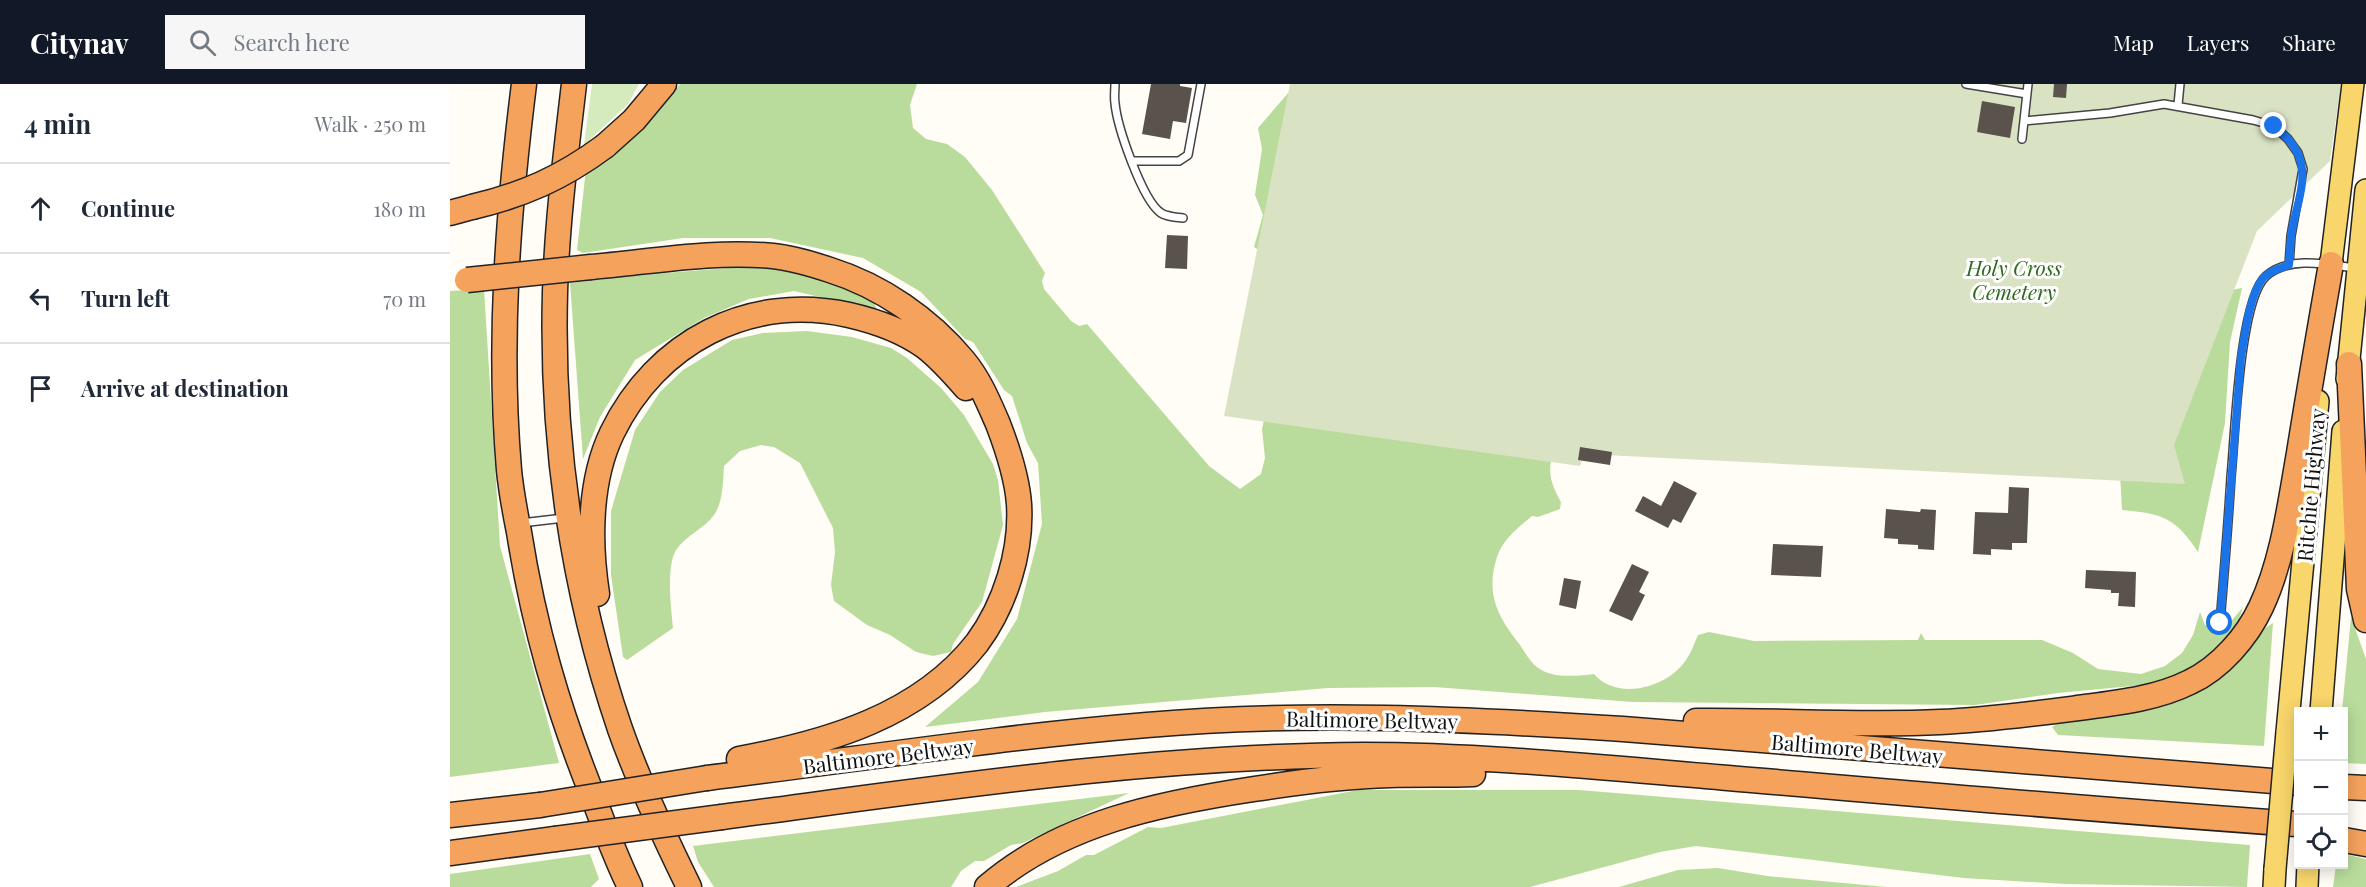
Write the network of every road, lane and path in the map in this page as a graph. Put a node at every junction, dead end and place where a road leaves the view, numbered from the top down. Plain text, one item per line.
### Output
1 (524, 84) edge
2 (574, 84) edge
3 (664, 84) edge
4 (1115, 84) edge
5 (1201, 84) edge
6 (1966, 84) edge
7 (2028, 84) edge
8 (2180, 84) edge
9 (2353, 84) edge
10 (2026, 94) junction
11 (2178, 105) junction
12 (2024, 121) junction
13 (2022, 139) dead end
14 (1132, 161) junction
15 (2366, 190) edge
16 (461, 210) edge
17 (1184, 218) dead end
18 (2363, 236) edge
19 (2331, 264) junction
20 (2289, 265) junction
21 (2359, 277) edge
22 (459, 281) edge
23 (2349, 364) junction
24 (1007, 446) junction
25 (569, 517) junction
26 (517, 524) junction
27 (2366, 620) edge
28 (2220, 623) dead end
29 (2321, 707) edge
30 (1512, 722) junction
31 (620, 730) junction
32 (1622, 769) junction
33 (704, 772) junction
34 (2294, 783) edge
35 (2348, 787) edge
36 (2366, 789) edge
37 (450, 814) edge
38 (2202, 818) junction
39 (2294, 824) edge
40 (2348, 827) edge
41 (2366, 829) edge
42 (2294, 832) edge
43 (2348, 841) edge
44 (2366, 844) edge
45 (450, 853) edge
46 (2275, 878) edge
47 (630, 887) edge
48 (689, 887) edge
49 (987, 887) edge

1 - 26 highway
2 - 25 highway
3 - 16 highway, bridge
4 - 14 lane
5 - 14 lane
6 - 10 lane
7 - 10 lane
8 - 11 lane
9 - 19 main road, Ritchie Highway
10 - 12 lane
11 - 12 lane
11 - 20 lane
12 - 13 lane
14 - 17 lane
15 - 18 main road, Ritchie Highway
18 - 21 main road, Ritchie Highway
19 - 20 lane
19 - 21 lane
19 - 30 highway
19 - 46 main road, Ritchie Highway, bridge
20 - 28 lane
21 - 23 main road, Ritchie Highway
22 - 24 highway, bridge
23 - 27 highway
23 - 29 main road, Ritchie Highway
24 - 31 highway
24 - 33 highway
25 - 26 lane
25 - 31 highway
26 - 47 highway
30 - 33 highway, Baltimore Beltway
30 - 34 highway, Baltimore Beltway
31 - 48 highway
32 - 38 highway, Baltimore Beltway
32 - 45 highway, Baltimore Beltway, bridge
32 - 49 highway
33 - 37 highway, Baltimore Beltway, bridge
35 - 36 highway
38 - 39 highway, Baltimore Beltway
38 - 42 highway
40 - 41 highway
43 - 44 highway

